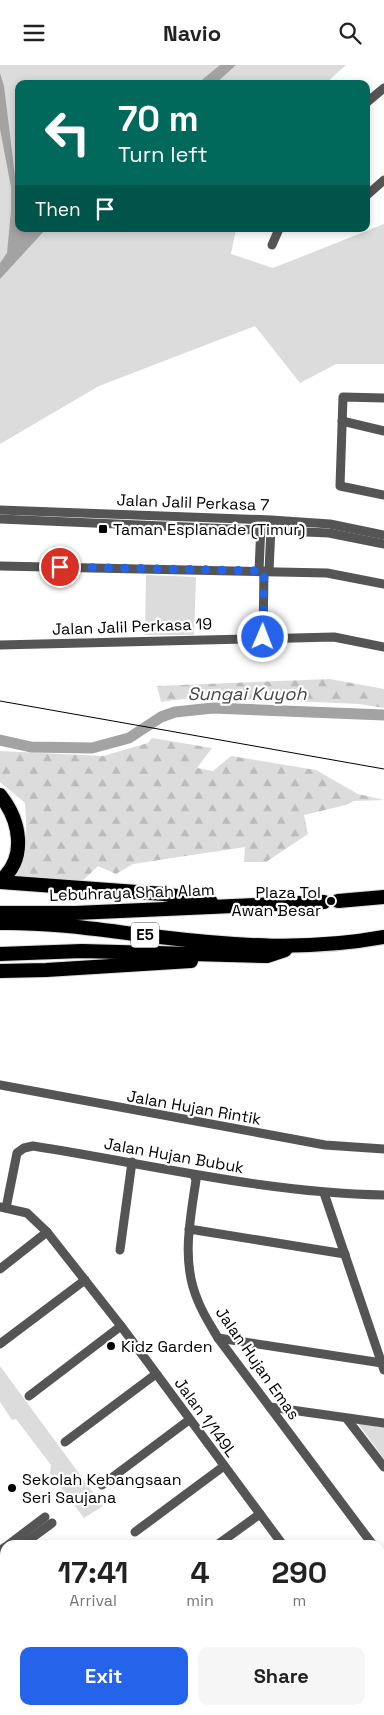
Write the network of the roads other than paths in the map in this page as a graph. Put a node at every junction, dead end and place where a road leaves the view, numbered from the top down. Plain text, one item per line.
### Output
1 (384, 88) edge
2 (370, 100) edge
3 (384, 181) edge
4 (370, 193) edge
5 (278, 232) edge
6 (272, 245) dead end
7 (384, 398) edge
8 (342, 421) junction
9 (384, 431) edge
10 (384, 495) edge
11 (0, 510) edge
12 (0, 519) edge
13 (266, 520) junction
14 (261, 530) junction
15 (271, 531) junction
16 (384, 535) edge
17 (384, 544) edge
18 (0, 566) edge
19 (264, 571) junction
20 (384, 584) edge
21 (263, 637) junction
22 (0, 645) edge
23 (384, 647) edge
24 (0, 795) edge
25 (0, 882) edge
26 (384, 897) edge
27 (238, 907) junction
28 (0, 913) edge
29 (0, 923) edge
30 (384, 937) edge
31 (290, 947) junction
32 (0, 954) edge
33 (215, 954) junction
34 (0, 971) edge
35 (0, 1085) edge
36 (384, 1149) edge
37 (132, 1162) junction
38 (194, 1175) junction
39 (324, 1193) junction
40 (384, 1195) edge
41 (3, 1208) edge
42 (189, 1229) junction
43 (47, 1232) junction
44 (120, 1250) dead end
45 (345, 1254) junction
46 (0, 1269) edge
47 (85, 1280) junction
48 (121, 1326) junction
49 (218, 1338) junction
50 (0, 1344) edge
51 (383, 1366) edge
52 (156, 1374) junction
53 (29, 1396) dead end
54 (270, 1407) junction
55 (347, 1419) junction
56 (189, 1420) junction
57 (384, 1423) edge
58 (65, 1442) dead end
59 (224, 1466) junction
60 (384, 1467) edge
61 (102, 1485) dead end
62 (260, 1514) junction
63 (44, 1517) dead end
64 (52, 1523) dead end
65 (135, 1532) dead end
66 (14, 1540) edge
67 (29, 1540) edge
68 (224, 1540) edge
69 (279, 1540) edge
70 (369, 1540) edge

1 - 2 street
3 - 4 street
5 - 6 street
7 - 8 street
8 - 9 street
8 - 10 street
11 - 13 street, Jalan Jalil Perkasa 7
12 - 14 street, Jalan Jalil Perkasa 7
13 - 14 street
13 - 15 street
13 - 16 street, Jalan Jalil Perkasa 7
14 - 15 street, Jalan Jalil Perkasa 7
14 - 19 street
15 - 17 street, Jalan Jalil Perkasa 7
15 - 19 street
18 - 19 street
19 - 20 street
19 - 21 street
21 - 22 street, Jalan Jalil Perkasa 19
21 - 23 street, Jalan Jalil Perkasa 19
24 - 25 highway
25 - 27 highway
26 - 27 highway, Lebuhraya Shah Alam / E5
27 - 28 highway, Lebuhraya Shah Alam / E5
29 - 31 highway, Lebuhraya Shah Alam / E5
30 - 31 highway, Lebuhraya Shah Alam / E5
31 - 33 highway
32 - 33 highway
33 - 34 highway
35 - 36 street, Jalan Hujan Rintik
37 - 38 street, Jalan Hujan Bubuk
37 - 41 street, Jalan Hujan Bubuk
37 - 44 street
38 - 39 street, Jalan Hujan Bubuk
38 - 42 street, Jalan Hujan Emas
39 - 40 street, Jalan Hujan Bubuk
39 - 45 street
41 - 43 street, Jalan 1/149L
42 - 45 street
42 - 49 street, Jalan Hujan Emas
43 - 46 street
43 - 47 street, Jalan 1/149L
45 - 51 street
47 - 48 street, Jalan 1/149L
47 - 50 street
48 - 52 street, Jalan 1/149L
48 - 53 street
49 - 51 street
49 - 54 street, Jalan Hujan Emas
52 - 56 street, Jalan 1/149L
52 - 58 street
54 - 55 street
54 - 70 street, Jalan Hujan Emas
55 - 57 street
55 - 60 street
56 - 59 street, Jalan 1/149L
56 - 61 street
59 - 62 street, Jalan 1/149L
59 - 65 street
62 - 68 street
62 - 69 street, Jalan 1/149L
63 - 66 street
64 - 67 street

